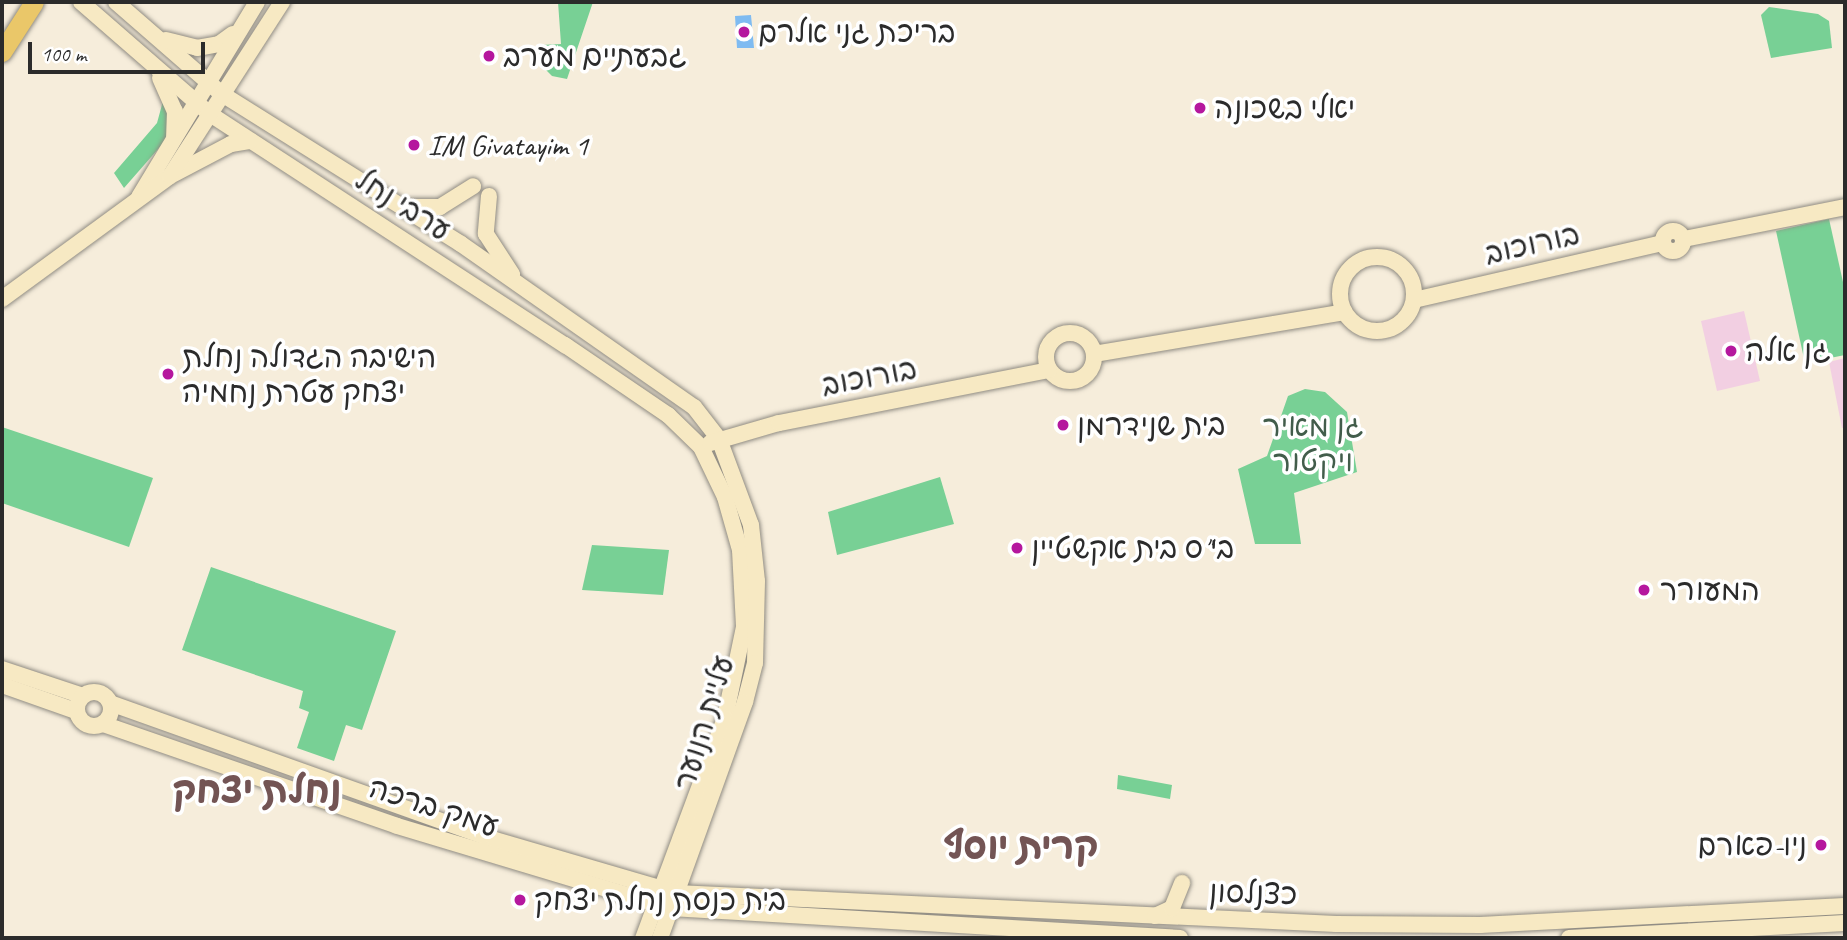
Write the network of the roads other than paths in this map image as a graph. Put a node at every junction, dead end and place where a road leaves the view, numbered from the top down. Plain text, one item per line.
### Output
1 (34, 2) edge
2 (81, 2) edge
3 (116, 2) edge
4 (257, 2) edge
5 (282, 2) edge
6 (237, 30) junction
7 (155, 35) junction
8 (2, 52) edge
9 (153, 67) junction
10 (206, 81) junction
11 (222, 94) junction
12 (196, 103) junction
13 (210, 114) junction
14 (251, 141) junction
15 (171, 148) junction
16 (170, 176) junction
17 (473, 186) dead end
18 (489, 196) dead end
19 (138, 199) junction
20 (403, 207) junction
21 (1845, 208) edge
22 (522, 287) junction
23 (2, 299) edge
24 (1414, 300) junction
25 (1345, 312) junction
26 (1094, 354) junction
27 (1049, 370) junction
28 (719, 439) junction
29 (701, 447) junction
30 (2, 668) edge
31 (2, 685) edge
32 (79, 703) junction
33 (110, 703) junction
34 (103, 724) junction
35 (1182, 883) dead end
36 (665, 898) junction
37 (1839, 907) edge
38 (1149, 918) junction
39 (1834, 929) edge
40 (643, 938) edge
41 (660, 938) edge
42 (1180, 938) edge
43 (1569, 938) edge

1 - 8 highway
2 - 9 street, ערבי נחל
3 - 7 street, ערבי נחל
4 - 6 street
5 - 11 street
6 - 7 street
6 - 10 street
7 - 10 street, ערבי נחל
9 - 12 street, ערבי נחל
9 - 15 street
10 - 11 street, ערבי נחל
10 - 12 street
11 - 13 street
11 - 20 street, ערבי נחל
12 - 13 street, ערבי נחל
12 - 15 street
13 - 14 street, ערבי נחל
13 - 16 street
14 - 16 street
14 - 29 street, ערבי נחל
15 - 19 street
16 - 19 street
17 - 20 street
18 - 22 street
19 - 23 street
20 - 22 street, ערבי נחל
21 - 24 street, בורוכוב
22 - 28 street, ערבי נחל
24 - 25 street
24 - 25 street
25 - 26 street
26 - 27 street
26 - 27 street
27 - 28 street, בורוכוב
28 - 29 street, בורוכוב
28 - 36 street, עליית הנוער
29 - 36 street, עליית הנוער
30 - 32 street
31 - 32 street
32 - 33 street
32 - 34 street
33 - 34 street
33 - 36 street, עמק ברכה
34 - 36 street, עמק ברכה
35 - 38 street
36 - 38 street, כצנלסון
36 - 40 street, עליית הנוער
36 - 41 street, עליית הנוער
36 - 42 street, כצנלסון
37 - 38 street, כצנלסון
37 - 39 street
39 - 43 street

